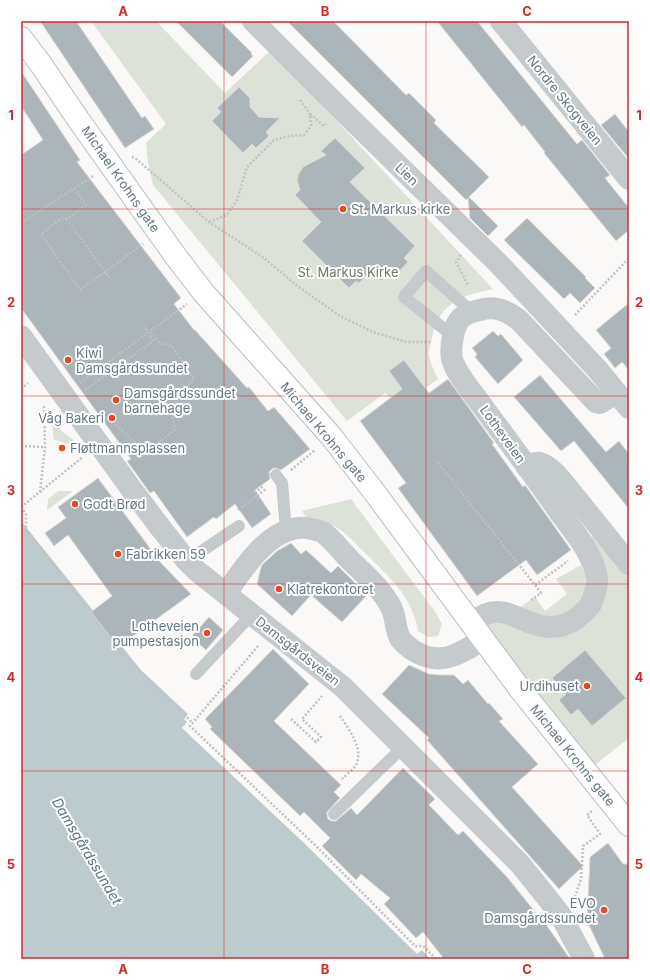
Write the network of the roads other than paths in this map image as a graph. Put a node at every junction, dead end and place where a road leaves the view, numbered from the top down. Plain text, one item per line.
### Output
1 (253, 21) edge
2 (505, 23) edge
3 (21, 38) edge
4 (629, 179) edge
5 (472, 312) junction
6 (21, 336) edge
7 (452, 339) junction
8 (623, 401) edge
9 (527, 467) junction
10 (281, 475) road end
11 (239, 526) dead end
12 (286, 531) junction
13 (187, 561) junction
14 (629, 564) edge
15 (226, 594) junction
16 (252, 614) junction
17 (477, 631) junction
18 (196, 674) dead end
19 (403, 747) junction
20 (334, 814) dead end
21 (629, 825) edge
22 (584, 959) edge

1 - 8 street, Lien
2 - 4 street, Nordre Skogveien
3 - 17 main road, Michael Krohns gate
5 - 7 street, Lotheveien
5 - 7 lane
5 - 8 street, Lotheveien
6 - 13 street, Damsgårdsveien
7 - 9 street, Lotheveien
9 - 14 street
9 - 17 street, Lotheveien
10 - 12 lane
11 - 13 lane
12 - 15 street, Lotheveien
12 - 17 street, Lotheveien
13 - 15 street, Damsgårdsveien
15 - 16 street, Damsgårdsveien
16 - 18 lane
16 - 19 street, Damsgårdsveien
17 - 21 main road, Michael Krohns gate
19 - 20 lane
19 - 22 street, Damsgårdsveien

